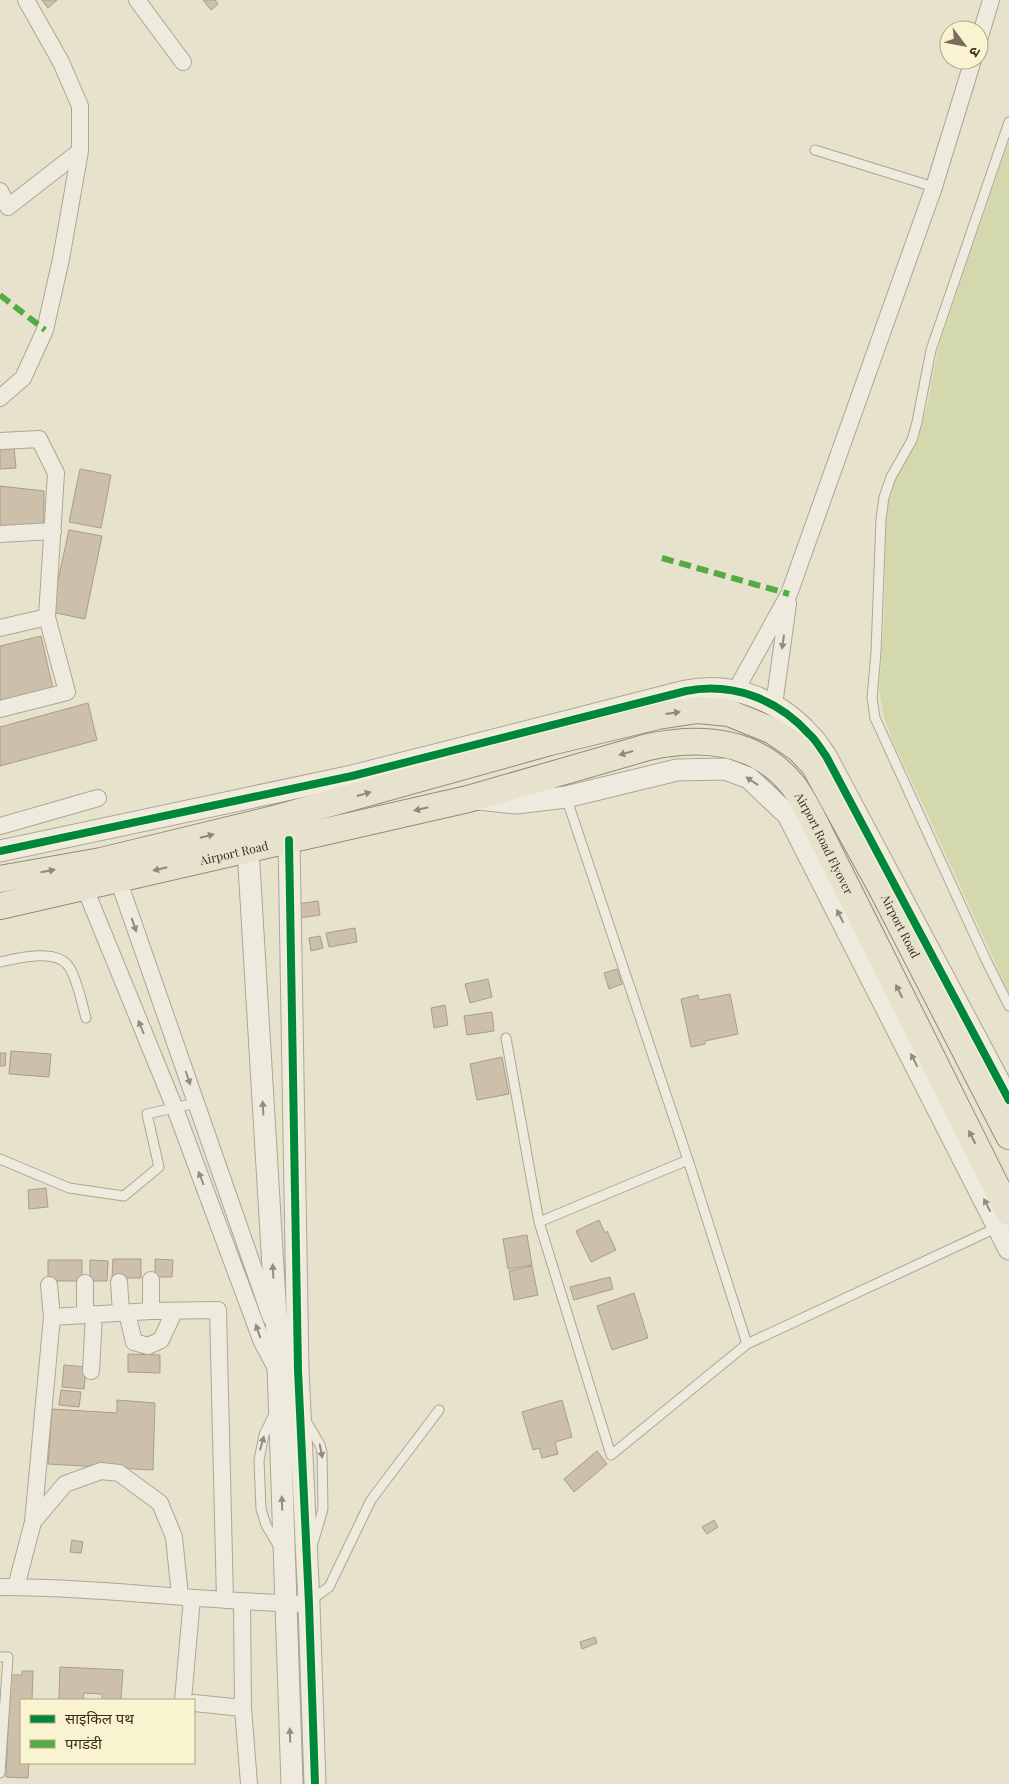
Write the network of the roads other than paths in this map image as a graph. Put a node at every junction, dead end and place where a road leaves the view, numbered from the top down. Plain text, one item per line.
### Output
1 (26, 0) edge
2 (137, 0) edge
3 (991, 0) edge
4 (985, 20) edge
5 (183, 62) dead end
6 (970, 70) edge
7 (1009, 122) edge
8 (815, 150) dead end
9 (80, 151) junction
10 (934, 187) junction
11 (0, 191) edge
12 (0, 398) edge
13 (0, 441) edge
14 (53, 531) junction
15 (0, 534) edge
16 (790, 594) junction
17 (47, 617) junction
18 (0, 628) edge
19 (736, 690) junction
20 (774, 705) junction
21 (0, 709) edge
22 (566, 797) junction
23 (98, 798) dead end
24 (468, 798) junction
25 (0, 826) edge
26 (289, 840) junction
27 (248, 849) junction
28 (0, 851) edge
29 (0, 879) edge
30 (118, 879) junction
31 (84, 886) junction
32 (0, 906) edge
33 (0, 962) edge
34 (1009, 1006) edge
35 (86, 1018) dead end
36 (506, 1038) dead end
37 (1009, 1100) edge
38 (196, 1103) junction
39 (174, 1108) junction
40 (1009, 1136) edge
41 (0, 1160) edge
42 (688, 1160) junction
43 (1004, 1220) edge
44 (539, 1222) junction
45 (1009, 1249) edge
46 (151, 1280) dead end
47 (119, 1282) dead end
48 (85, 1283) dead end
49 (49, 1285) dead end
50 (151, 1311) junction
51 (174, 1312) junction
52 (124, 1313) junction
53 (89, 1314) junction
54 (52, 1317) junction
55 (287, 1334) junction
56 (746, 1344) junction
57 (92, 1371) dead end
58 (288, 1371) junction
59 (289, 1405) junction
60 (439, 1410) dead end
61 (33, 1522) junction
62 (8, 1587) edge
63 (186, 1597) junction
64 (234, 1601) junction
65 (309, 1603) junction
66 (285, 1604) junction
67 (0, 1657) edge
68 (182, 1699) edge
69 (195, 1703) edge
70 (243, 1708) junction
71 (0, 1773) edge
72 (249, 1784) edge
73 (292, 1784) edge
74 (315, 1784) edge

1 - 9 street
2 - 5 street
3 - 4 street
6 - 10 street
7 - 34 lane
8 - 10 lane
9 - 11 street
9 - 12 street
10 - 16 street
13 - 14 street
14 - 15 street
14 - 17 street
16 - 19 street
16 -> 20 street
17 - 18 street
17 - 21 street
19 - 20 street
19 - 28 street
20 - 37 street
22 - 24 street
22 - 42 lane
43 -> 22 street
23 - 25 street
24 -> 26 main road, Airport Road
43 -> 24 main road, Airport Road Flyover
26 - 27 main road, Airport Road
26 - 55 street
27 -> 30 main road, Airport Road
55 -> 27 street
29 -> 40 main road, Airport Road
30 - 31 main road, Airport Road
30 -> 38 street
31 - 32 main road, Airport Road
39 -> 31 street
33 - 35 lane
36 - 44 lane
38 - 39 lane
38 - 55 street
39 - 41 lane
58 -> 39 street
42 - 44 lane
42 - 56 lane
43 - 45 street
43 - 56 lane
44 - 56 lane
46 - 50 street
47 - 52 street
48 - 53 street
49 - 54 street
50 - 51 street
50 - 52 street
51 - 52 street
51 - 64 street
52 - 53 street
53 - 54 street
53 - 57 street
54 - 61 street
55 - 58 street
58 - 59 street
59 -> 65 street
66 -> 59 street
60 - 65 lane
61 - 62 street
61 - 63 street
62 - 63 street
63 - 64 street
63 - 68 street
64 - 66 street
64 - 70 street
65 - 66 street
65 - 74 street
73 -> 66 street
67 - 71 lane
69 - 70 street
70 - 72 street

